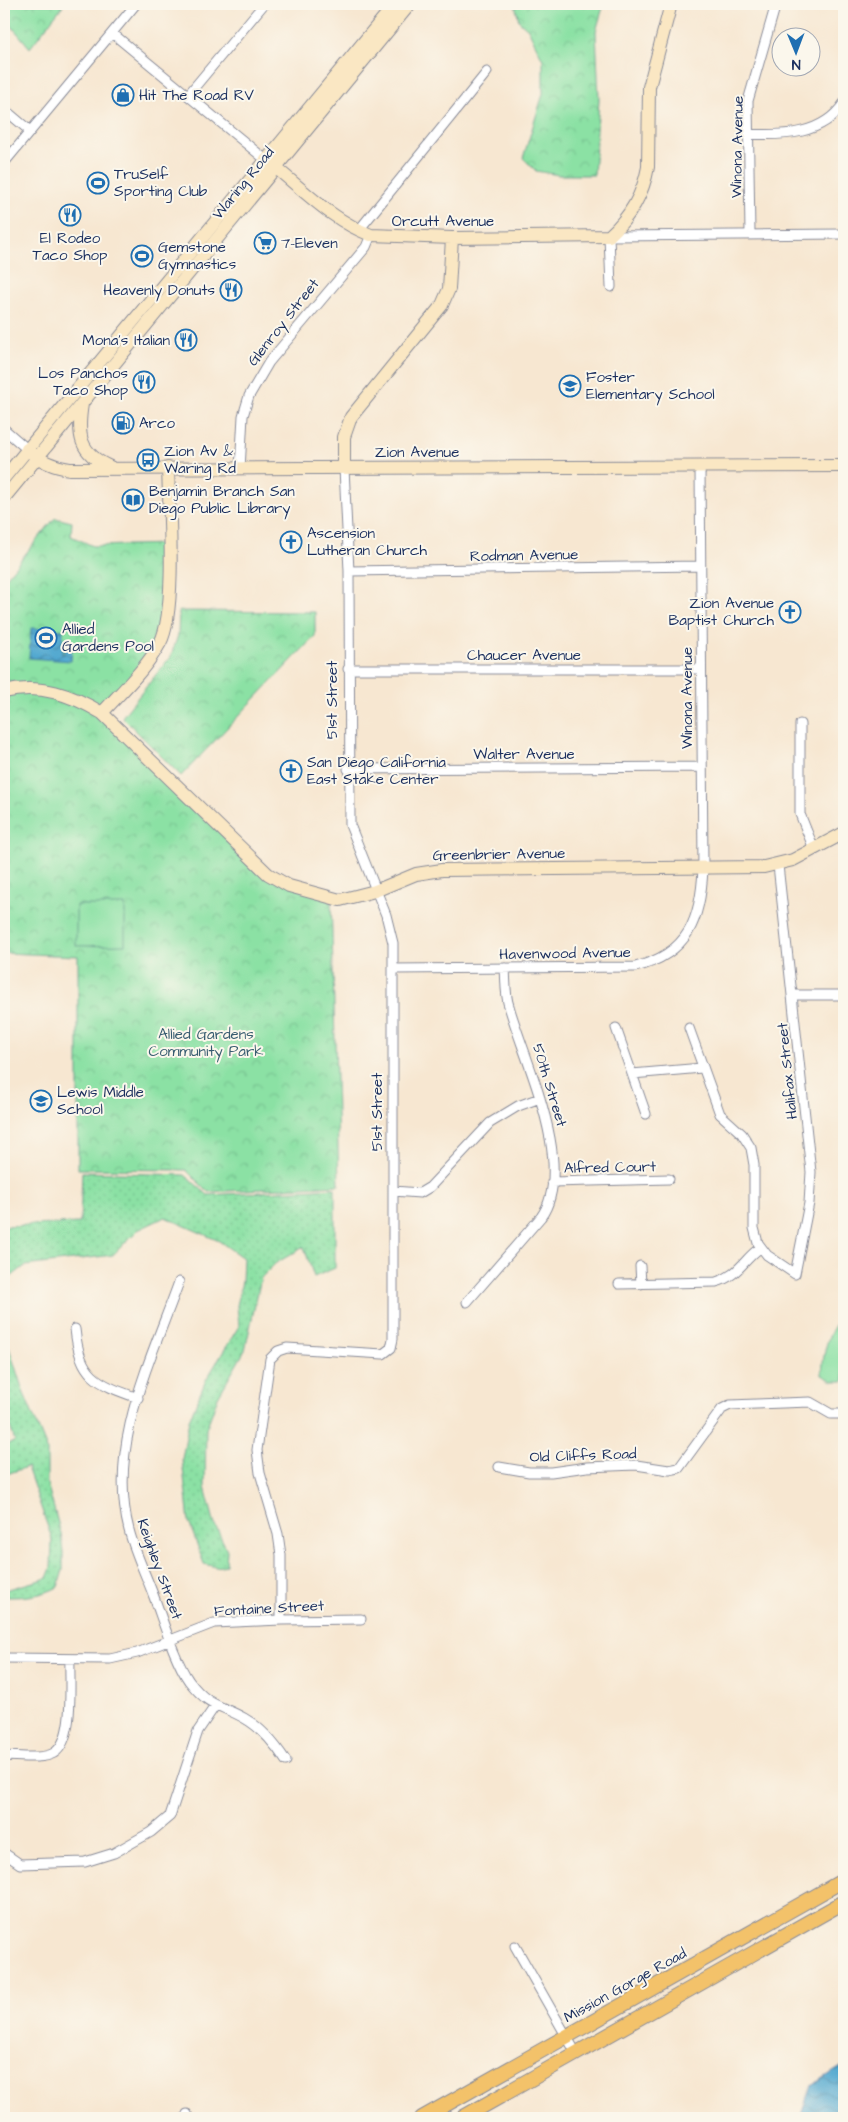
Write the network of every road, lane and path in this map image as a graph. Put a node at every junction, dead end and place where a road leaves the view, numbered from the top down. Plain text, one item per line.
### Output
1 (136, 4) edge
2 (264, 4) edge
3 (395, 4) edge
4 (410, 4) edge
5 (671, 4) edge
6 (776, 4) edge
7 (112, 33) junction
8 (487, 72) dead end
9 (188, 95) junction
10 (844, 103) edge
11 (4, 109) edge
12 (30, 131) junction
13 (748, 134) junction
14 (266, 160) junction
15 (4, 163) edge
16 (276, 168) junction
17 (365, 233) junction
18 (750, 234) junction
19 (844, 234) edge
20 (609, 236) junction
21 (452, 238) junction
22 (611, 286) dead end
23 (82, 404) junction
24 (4, 429) edge
25 (32, 454) junction
26 (844, 466) edge
27 (700, 467) junction
28 (168, 468) junction
29 (344, 468) junction
30 (114, 469) junction
31 (240, 469) junction
32 (4, 478) edge
33 (4, 498) edge
34 (700, 566) junction
35 (349, 571) junction
36 (348, 669) junction
37 (701, 669) junction
38 (4, 692) edge
39 (102, 713) junction
40 (800, 724) dead end
41 (701, 768) junction
42 (348, 769) junction
43 (844, 833) edge
44 (814, 849) junction
45 (778, 864) junction
46 (703, 868) junction
47 (376, 891) junction
48 (393, 968) junction
49 (505, 968) junction
50 (792, 995) junction
51 (844, 995) edge
52 (616, 1028) dead end
53 (689, 1028) dead end
54 (702, 1068) junction
55 (632, 1074) junction
56 (540, 1098) junction
57 (646, 1114) dead end
58 (669, 1179) dead end
59 (552, 1182) junction
60 (393, 1191) junction
61 (761, 1247) junction
62 (640, 1266) dead end
63 (178, 1282) dead end
64 (619, 1284) dead end
65 (641, 1284) junction
66 (467, 1302) dead end
67 (75, 1329) dead end
68 (138, 1398) junction
69 (844, 1414) edge
70 (499, 1467) dead end
71 (361, 1619) dead end
72 (281, 1620) junction
73 (170, 1639) junction
74 (4, 1658) edge
75 (70, 1659) junction
76 (215, 1706) junction
77 (4, 1756) edge
78 (286, 1761) dead end
79 (4, 1853) edge
80 (844, 1880) edge
81 (844, 1902) edge
82 (515, 1946) dead end
83 (567, 2036) junction
84 (576, 2052) junction
85 (422, 2118) edge
86 (462, 2118) edge

1 - 7 street
2 - 9 street
3 - 14 main road, Waring Road
4 - 16 main road, Waring Road
5 - 20 main road
6 - 13 street, Winona Avenue
7 - 9 street, Orcutt Avenue
7 - 12 street
8 - 17 street, Glenroy Street
9 - 14 street, Orcutt Avenue
10 - 13 street
11 - 12 street
12 - 15 street
13 - 18 street, Winona Avenue
14 - 16 main road, Orcutt Avenue
14 - 25 main road, Waring Road
16 - 17 main road, Orcutt Avenue
16 - 23 main road, Waring Road
17 - 21 main road, Orcutt Avenue
17 - 31 street, Glenroy Street
18 - 19 street, Orcutt Avenue
18 - 20 street, Orcutt Avenue
20 - 21 main road, Orcutt Avenue
20 - 22 street
21 - 29 main road, 51st Street
23 - 25 main road, Waring Road
23 - 30 main road
24 - 25 street, Zion Avenue
25 - 30 main road, Zion Avenue
25 - 32 main road, Waring Road
25 - 33 main road, Waring Road
26 - 27 main road, Zion Avenue
27 - 29 main road, Zion Avenue
27 - 34 street, Winona Avenue
28 - 30 main road, Zion Avenue
28 - 31 main road, Zion Avenue
28 - 39 main road
29 - 31 main road, Zion Avenue
29 - 35 street, 51st Street
34 - 35 street, Rodman Avenue
34 - 37 street, Winona Avenue
35 - 36 street, 51st Street
36 - 37 street, Chaucer Avenue
36 - 42 street, 51st Street
37 - 41 street, Winona Avenue
38 - 39 main road
39 - 47 main road, Greenbrier Avenue
40 - 44 street
41 - 42 street, Walter Avenue
41 - 46 street, Winona Avenue
42 - 47 street, 51st Street
43 - 44 main road, Greenbrier Avenue
44 - 45 main road, Greenbrier Avenue
45 - 46 main road, Greenbrier Avenue
45 - 50 street, Halifax Street
46 - 47 main road, Greenbrier Avenue
46 - 49 street, Havenwood Avenue
47 - 48 street, 51st Street
48 - 49 street, Havenwood Avenue
48 - 60 street, 51st Street
49 - 56 street, 50th Street
50 - 51 street
50 - 61 street, Halifax Street
52 - 55 street
53 - 54 street
54 - 55 street
54 - 61 street
55 - 57 street
56 - 59 street, 50th Street
56 - 60 street
58 - 59 street, Alfred Court
59 - 66 street, 50th Street
60 - 72 street, 51st Street
61 - 65 street
62 - 65 street
63 - 68 street, Keighley Street
64 - 65 street
67 - 68 street
68 - 73 street, Keighley Street
69 - 70 street, Old Cliffs Road
71 - 72 street, Fontaine Street
72 - 73 street, Fontaine Street
73 - 75 street, Fontaine Street
73 - 76 street, Keighley Street
74 - 75 street, Fontaine Street
75 - 77 street
76 - 78 street, Keighley Street
76 - 79 street
80 - 83 main road, Mission Gorge Road
81 - 84 main road
82 - 83 street
83 - 84 street
83 - 85 main road, Mission Gorge Road
84 - 86 main road

